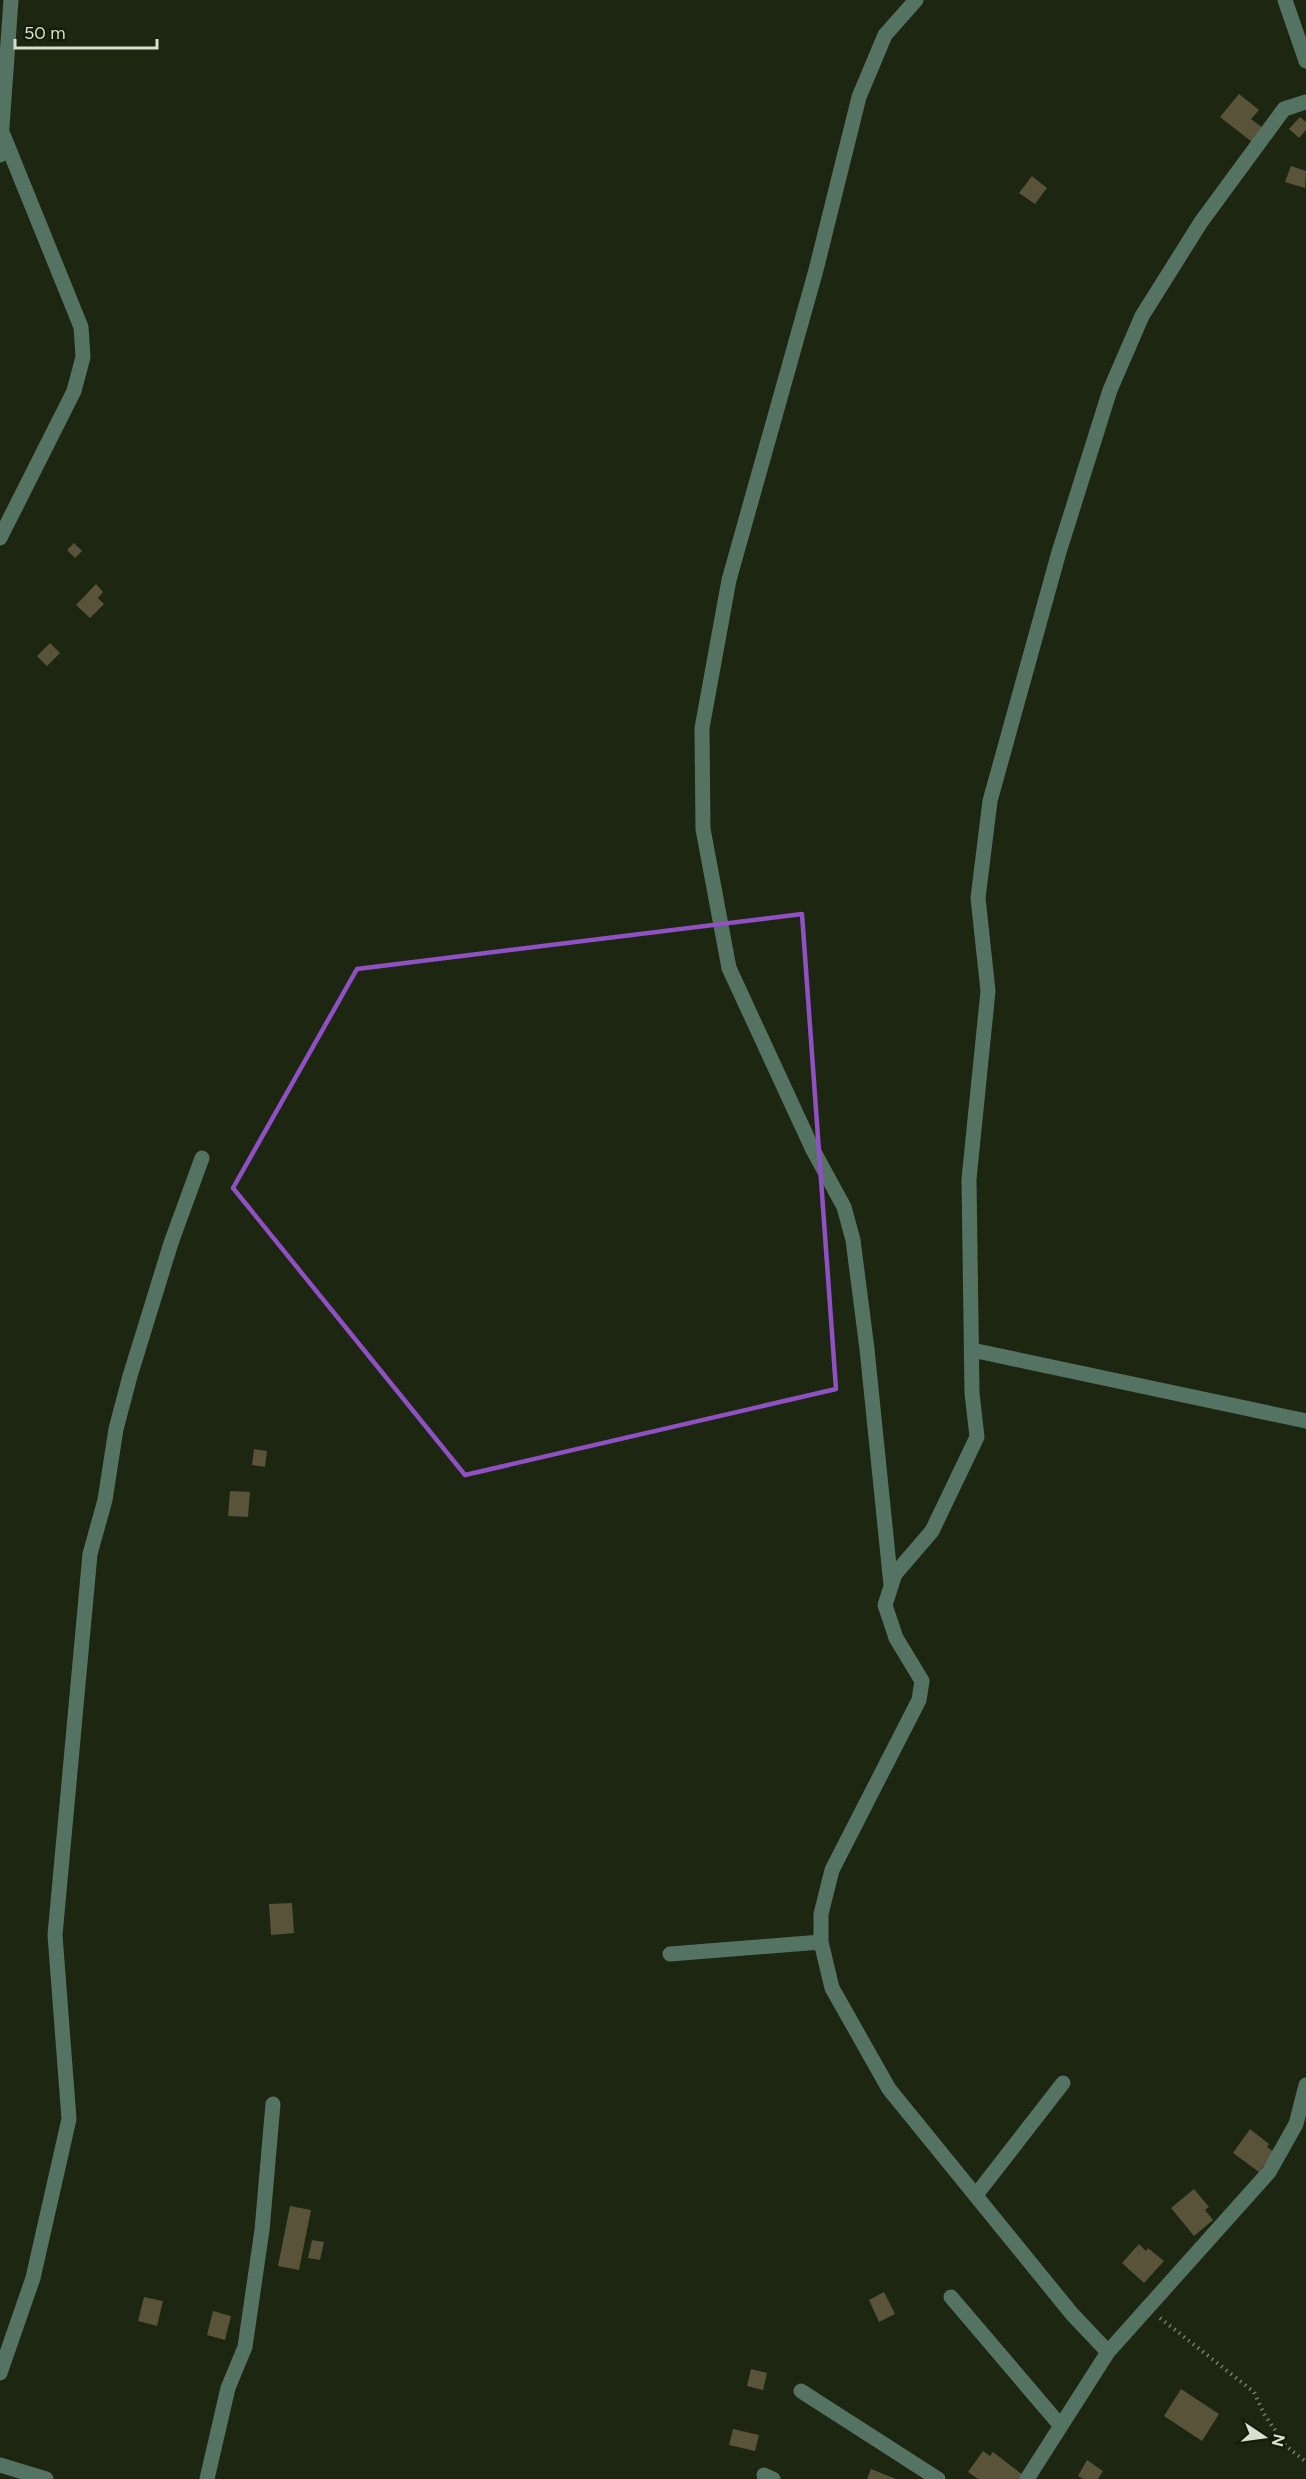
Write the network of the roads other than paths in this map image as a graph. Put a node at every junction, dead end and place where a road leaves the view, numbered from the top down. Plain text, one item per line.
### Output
1 (11, 0) edge
2 (916, 0) edge
3 (1285, 0) edge
4 (1306, 61) edge
5 (1306, 102) edge
6 (1, 128) edge
7 (0, 155) edge
8 (0, 538) edge
9 (202, 1158) dead end
10 (972, 1350) junction
11 (1306, 1421) edge
12 (891, 1588) junction
13 (821, 1942) junction
14 (670, 1954) dead end
15 (1063, 2083) dead end
16 (1306, 2085) edge
17 (273, 2103) dead end
18 (976, 2195) junction
19 (951, 2297) dead end
20 (1108, 2352) junction
21 (0, 2373) edge
22 (801, 2391) dead end
23 (1060, 2425) junction
24 (0, 2465) edge
25 (46, 2479) edge
26 (207, 2479) edge
27 (938, 2479) edge
28 (1027, 2479) edge

1 - 6 street
2 - 12 street
3 - 4 street
5 - 10 street
6 - 7 street
6 - 8 street
9 - 21 street
10 - 11 street
10 - 12 street
12 - 13 street
13 - 14 street
13 - 18 street
15 - 18 street
16 - 20 street
17 - 26 street
18 - 20 street
19 - 23 street
20 - 23 street
22 - 27 street
23 - 28 street
24 - 25 street

